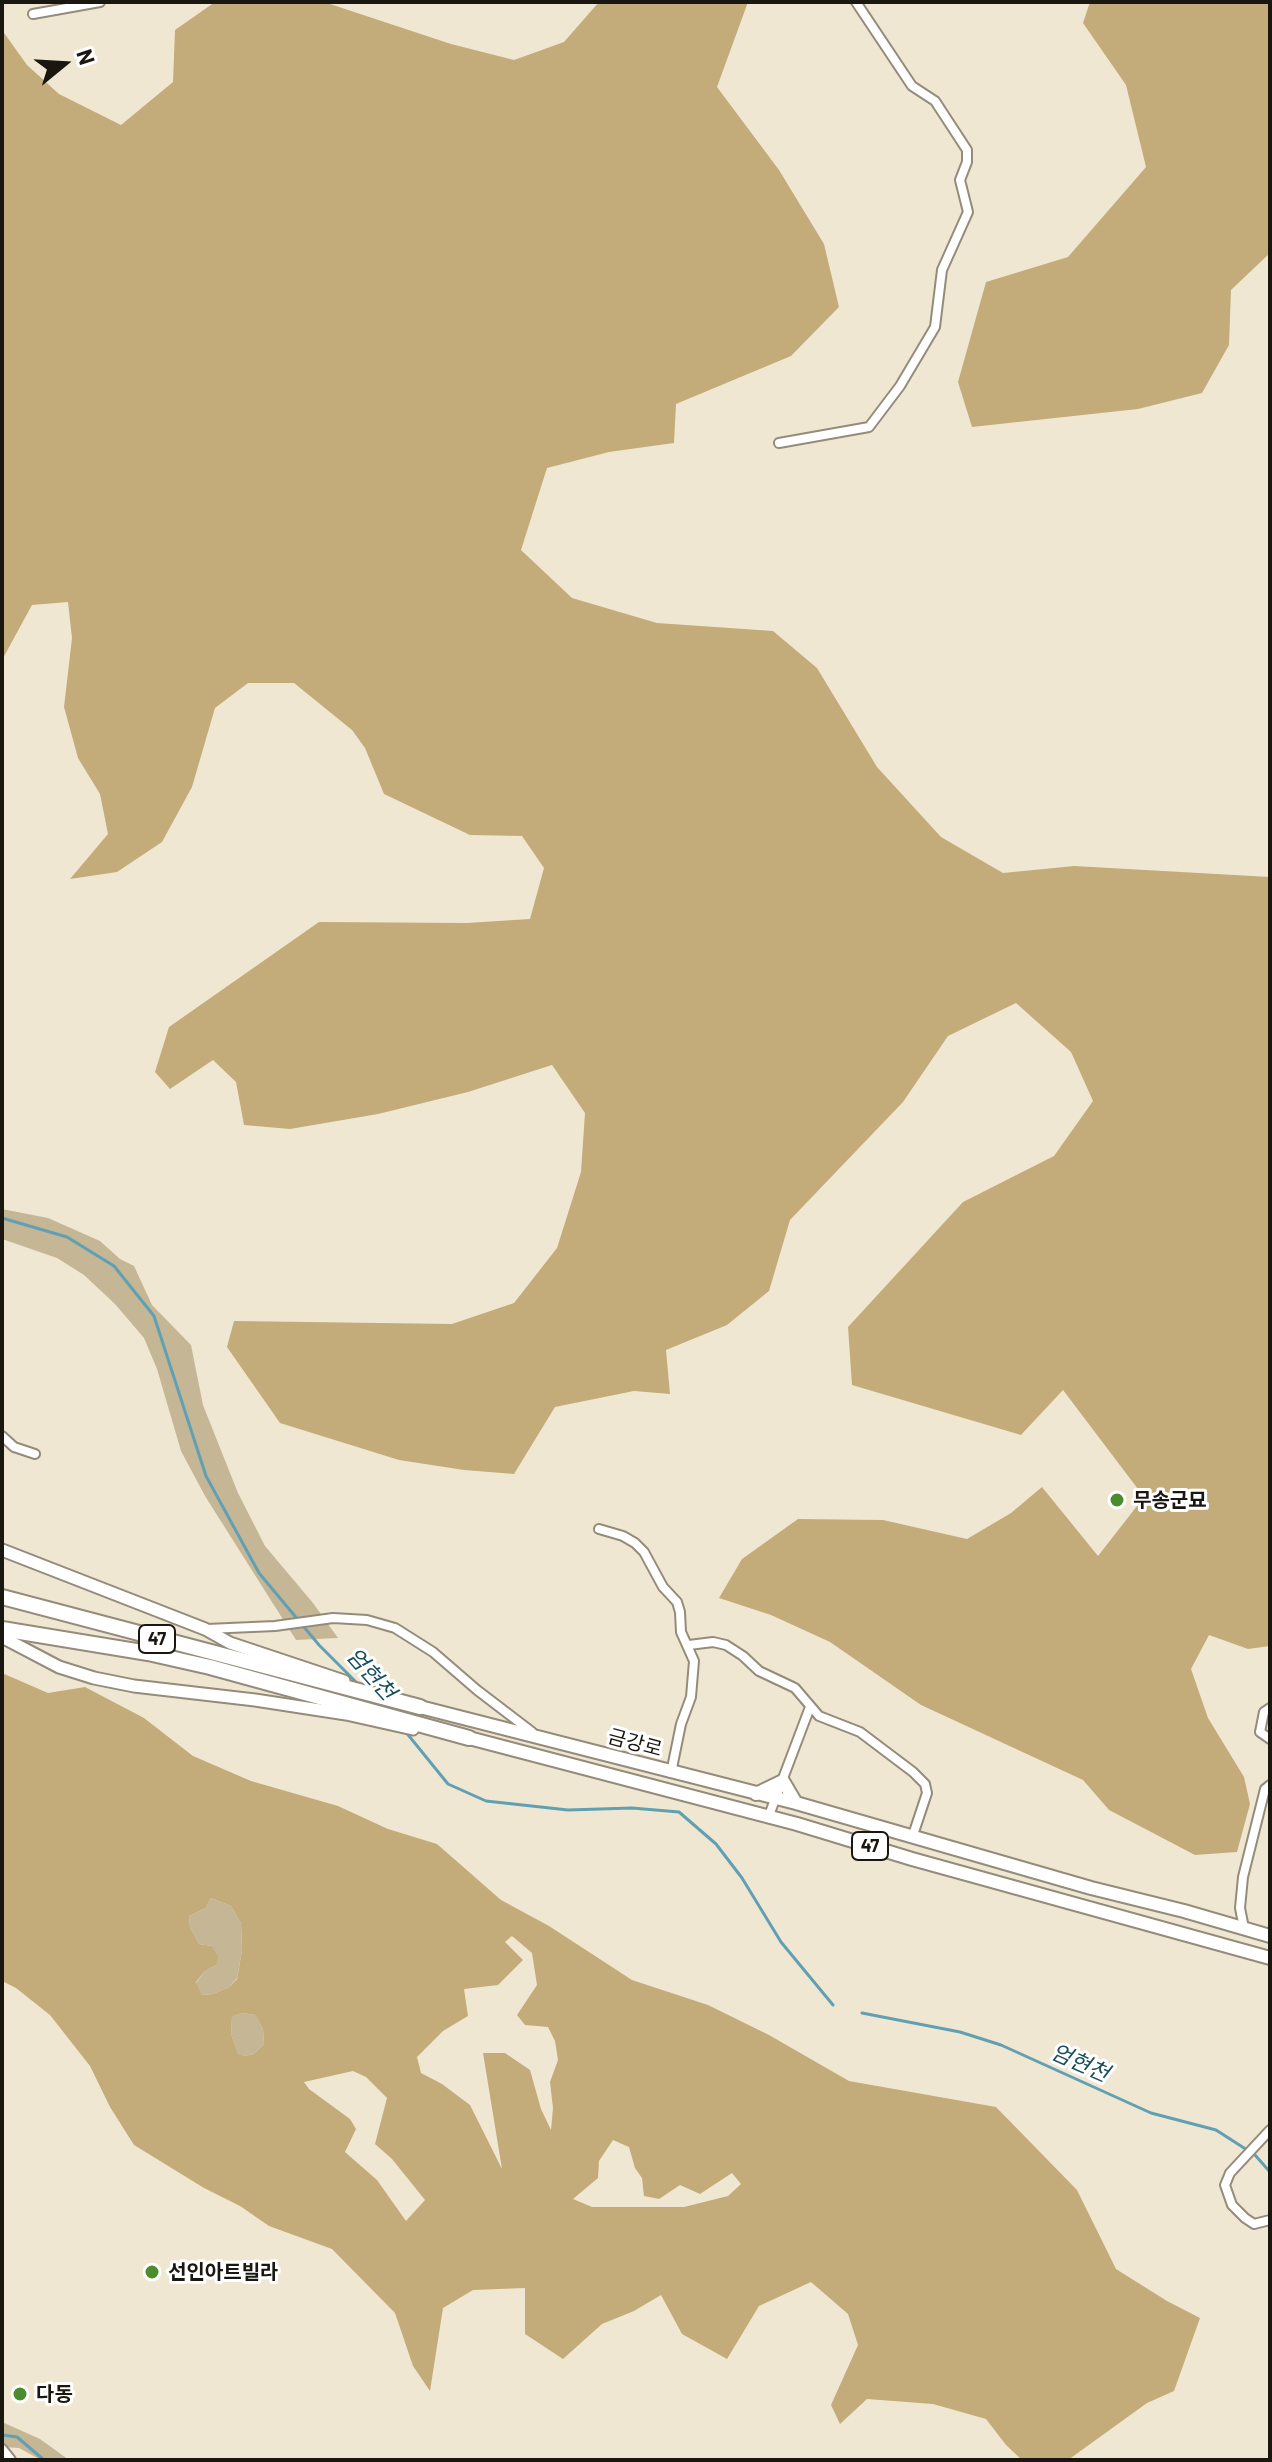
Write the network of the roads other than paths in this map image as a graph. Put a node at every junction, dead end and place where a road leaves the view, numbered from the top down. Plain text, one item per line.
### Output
1 (100, 2) edge
2 (856, 2) edge
3 (33, 14) dead end
4 (779, 443) dead end
5 (2, 1436) edge
6 (35, 1454) dead end
7 (599, 1529) dead end
8 (2, 1550) edge
9 (2, 1597) edge
10 (2, 1629) edge
11 (205, 1629) junction
12 (2, 1637) edge
13 (689, 1645) junction
14 (310, 1674) junction
15 (420, 1707) joint
16 (810, 1707) junction
17 (1270, 1708) edge
18 (344, 1709) junction
19 (459, 1737) joint
20 (1270, 1739) edge
21 (543, 1740) junction
22 (671, 1773) junction
23 (783, 1781) junction
24 (1270, 1785) edge
25 (756, 1794) junction
26 (774, 1798) junction
27 (796, 1803) junction
28 (767, 1818) junction
29 (912, 1838) junction
30 (1244, 1928) junction
31 (1270, 1936) edge
32 (1270, 1958) edge
33 (1268, 2132) edge
34 (1270, 2220) edge
35 (2, 2450) edge
36 (10, 2460) edge

1 - 3 street
2 - 4 street
5 - 6 street
7 - 13 street
8 - 11 main road
9 - 14 highway, 47
10 - 18 highway, 47
11 - 14 main road
11 - 21 street
12 - 18 main road
13 - 16 street
13 - 22 street
14 - 15 highway, 47
15 - 21 main road, 금강로 / 47
16 - 23 street
16 - 29 street
17 - 20 street
18 - 19 highway, 47
19 - 28 main road, 금강로 / 47
21 - 22 main road, 금강로 / 47
22 - 25 main road, 금강로 / 47
23 - 25 main road
23 - 26 street
23 - 27 main road
24 - 30 street
25 - 26 main road, 금강로 / 47
26 - 27 main road, 금강로 / 47
26 - 28 street
27 - 29 main road, 금강로 / 47
28 - 32 main road, 금강로 / 47
29 - 30 main road, 금강로 / 47
30 - 31 main road, 금강로 / 47
33 - 34 street
35 - 36 street

